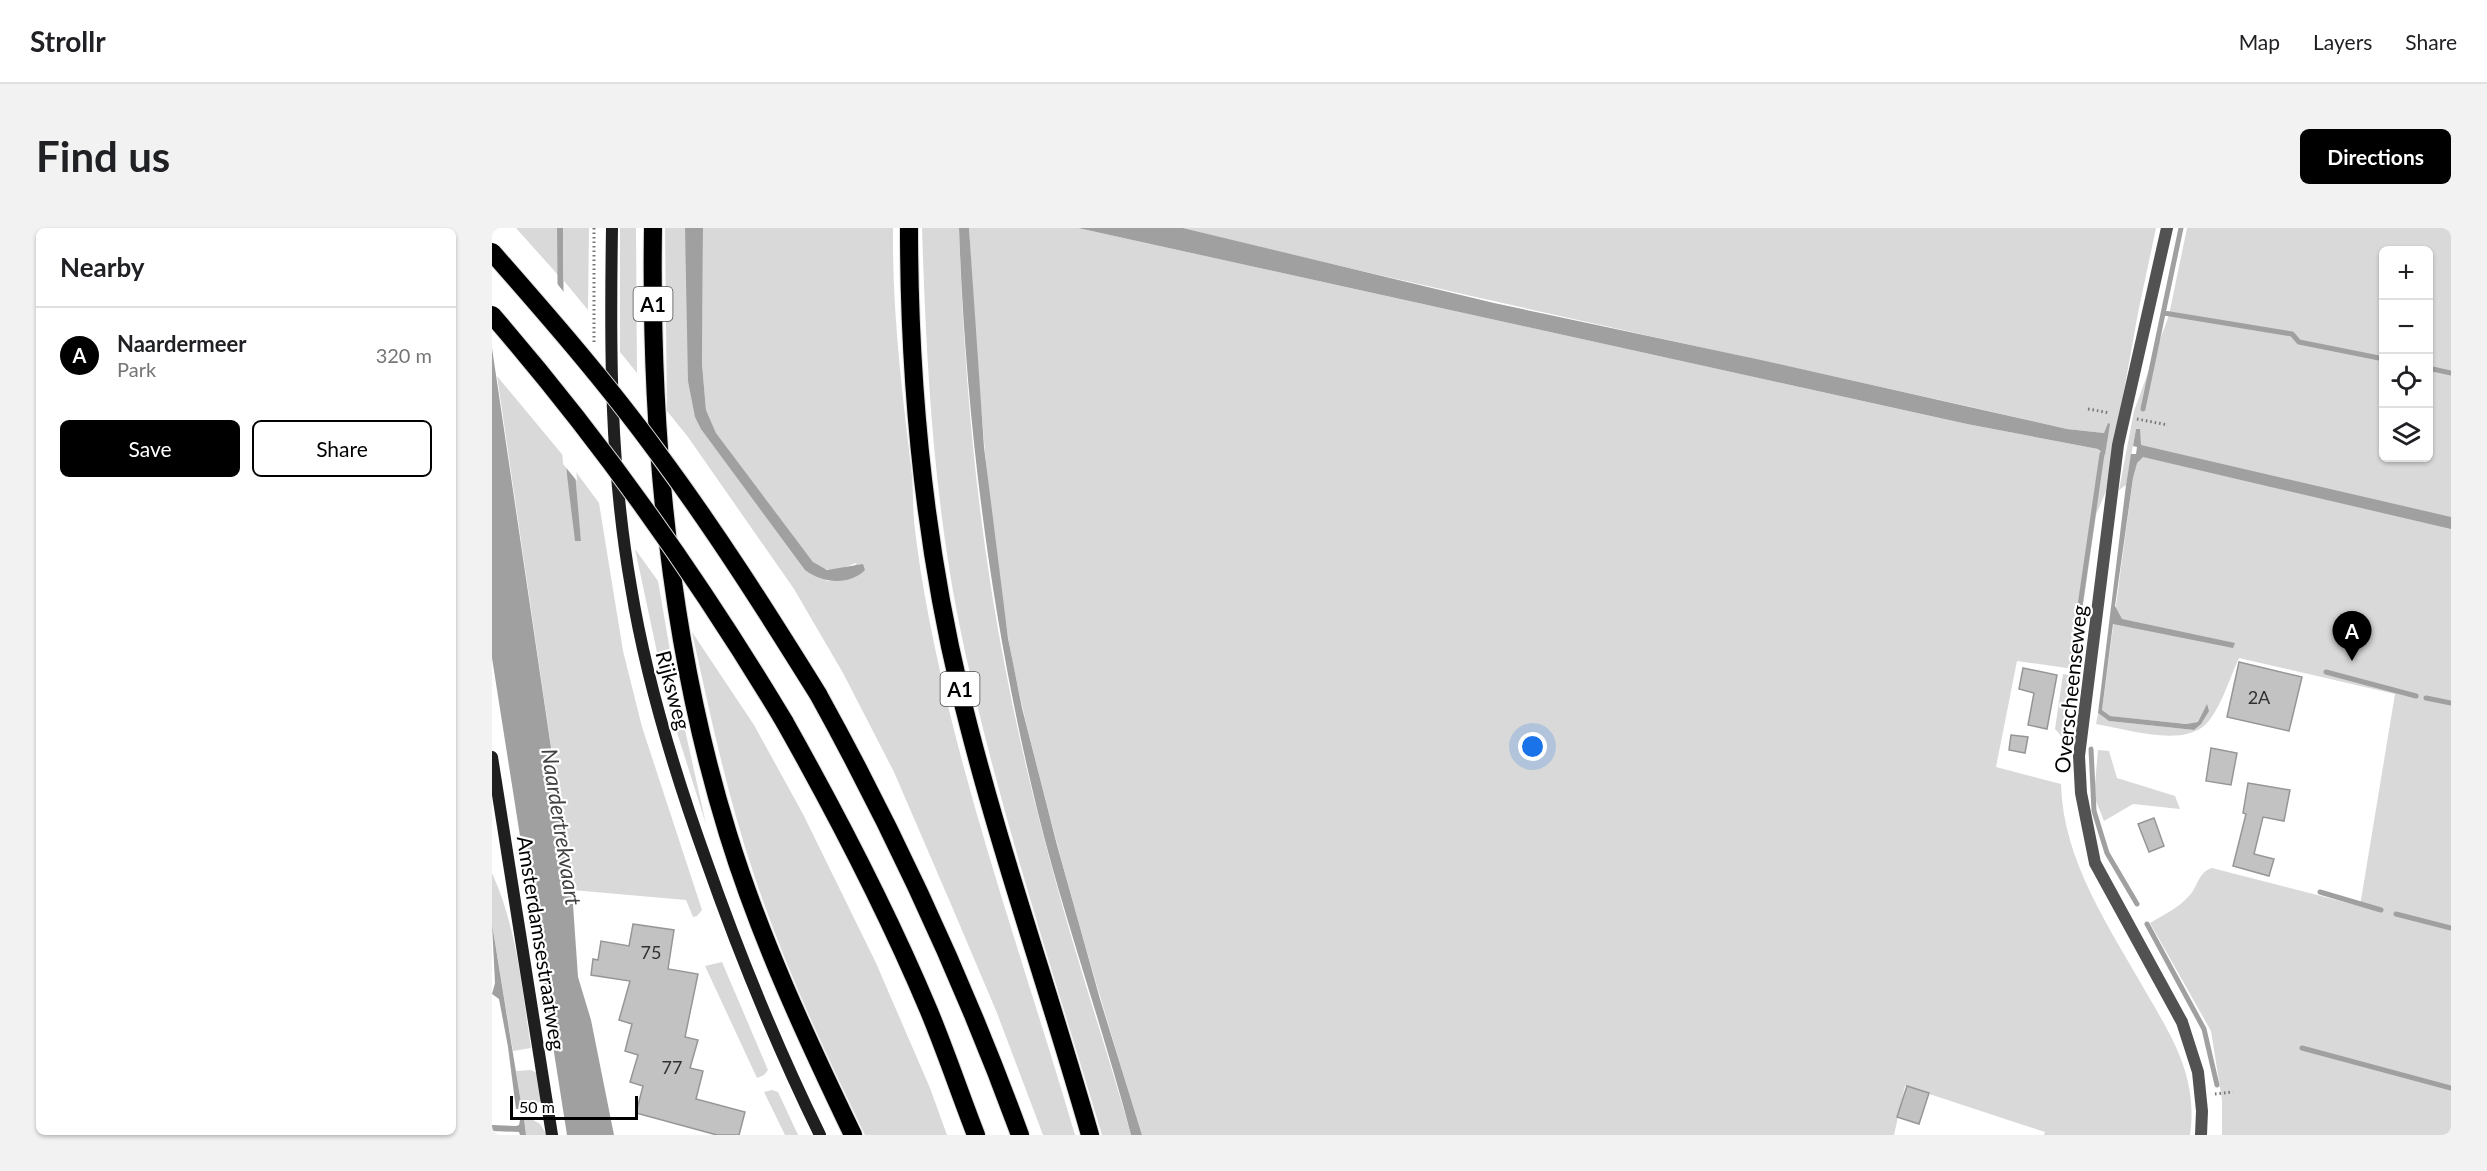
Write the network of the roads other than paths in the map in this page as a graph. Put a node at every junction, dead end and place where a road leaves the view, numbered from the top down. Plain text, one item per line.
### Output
1 (612, 228) edge
2 (654, 228) edge
3 (909, 228) edge
4 (2167, 228) edge
5 (492, 252) edge
6 (492, 315) edge
7 (492, 757) edge
8 (552, 1135) edge
9 (820, 1135) edge
10 (853, 1135) edge
11 (976, 1135) edge
12 (1020, 1135) edge
13 (1090, 1135) edge
14 (2201, 1135) edge

1 - 9 main road, Rijksweg
2 - 10 highway, A1
3 - 13 highway, A1
4 - 14 street, Overscheenseweg
5 - 12 highway, bridge
6 - 11 highway, bridge
7 - 8 main road, Amsterdamsestraatweg

